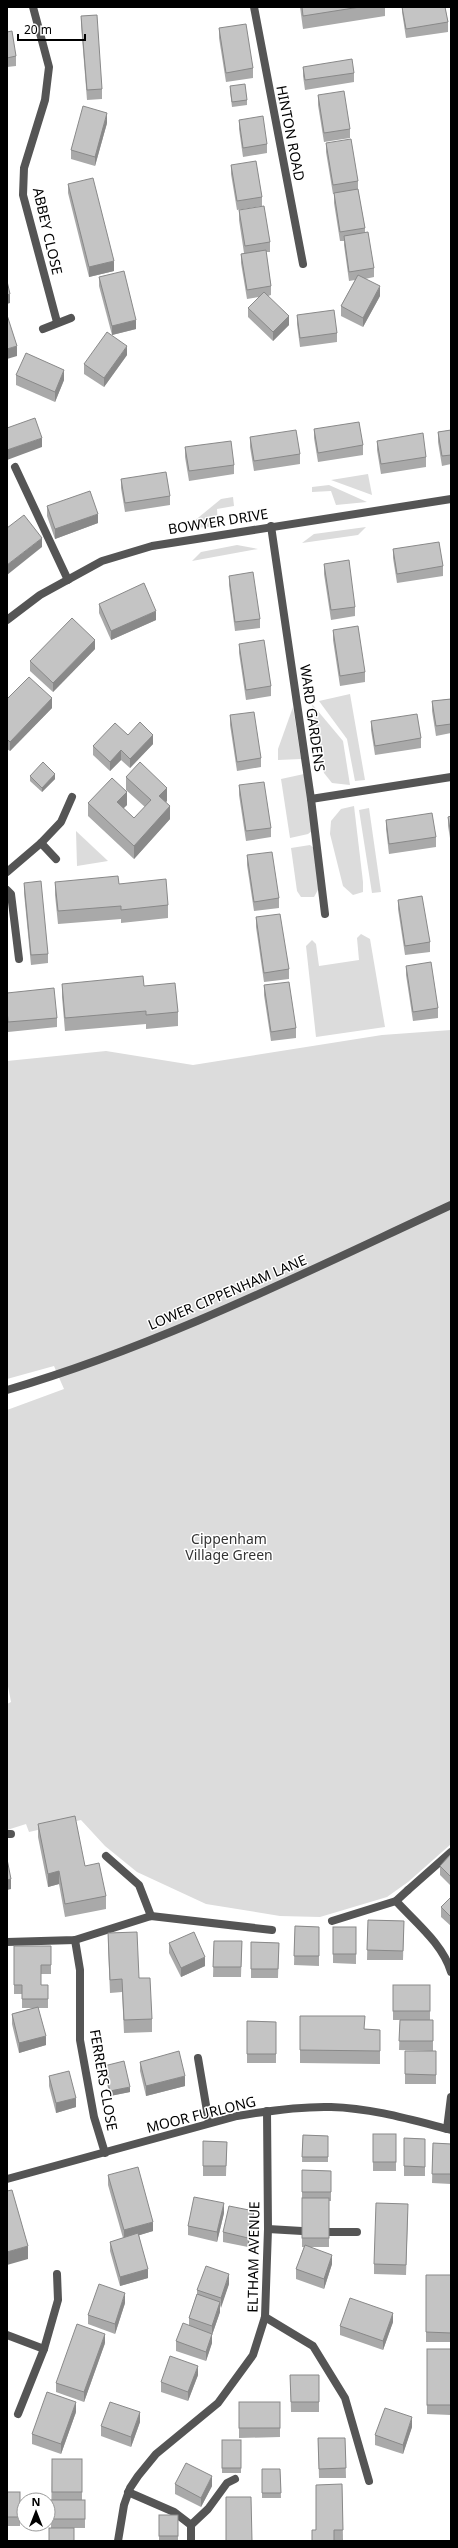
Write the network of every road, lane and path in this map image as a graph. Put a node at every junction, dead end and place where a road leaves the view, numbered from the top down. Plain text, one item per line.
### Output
1 (33, 7) edge
2 (254, 7) edge
3 (303, 264) dead end
4 (71, 318) dead end
5 (57, 322) junction
6 (43, 329) dead end
7 (15, 467) dead end
8 (451, 499) edge
9 (272, 526) junction
10 (68, 580) junction
11 (7, 620) edge
12 (451, 777) edge
13 (72, 797) dead end
14 (311, 799) junction
15 (41, 843) junction
16 (56, 859) dead end
17 (7, 872) edge
18 (7, 890) edge
19 (325, 914) dead end
20 (18, 959) dead end
21 (451, 1205) edge
22 (7, 1390) edge
23 (451, 1852) edge
24 (106, 1856) dead end
25 (396, 1901) junction
26 (151, 1916) junction
27 (332, 1921) dead end
28 (272, 1930) dead end
29 (75, 1940) junction
30 (7, 1942) edge
31 (449, 1960) edge
32 (451, 1972) edge
33 (198, 2058) dead end
34 (451, 2098) edge
35 (267, 2111) junction
36 (209, 2123) junction
37 (449, 2129) edge
38 (105, 2153) junction
39 (7, 2180) edge
40 (268, 2229) junction
41 (302, 2231) edge
42 (329, 2232) edge
43 (357, 2232) dead end
44 (57, 2274) dead end
45 (265, 2317) junction
46 (7, 2335) edge
47 (44, 2349) junction
48 (18, 2414) dead end
49 (234, 2479) dead end
50 (369, 2481) dead end
51 (128, 2492) junction
52 (191, 2526) junction
53 (118, 2541) edge
54 (191, 2541) edge

1 - 5 street, ABBEY CLOSE
2 - 3 street, HINTON ROAD
4 - 5 street
5 - 6 street
7 - 10 street
8 - 9 street, BOWYER DRIVE
9 - 10 street, BOWYER DRIVE
9 - 14 street, WARD GARDENS
10 - 11 street, BOWYER DRIVE
12 - 14 street
13 - 15 street
14 - 19 street, WARD GARDENS
15 - 16 street
15 - 17 street
18 - 20 street
21 - 22 street, LOWER CIPPENHAM LANE
23 - 25 street
24 - 26 street
25 - 27 street
25 - 31 street
26 - 28 street
26 - 29 street
29 - 30 street
29 - 38 street, FERRERS CLOSE
31 - 32 street
33 - 36 street
34 - 37 street
35 - 36 street, MOOR FURLONG
35 - 37 street, MOOR FURLONG
35 - 40 street, ELTHAM AVENUE
36 - 38 street, MOOR FURLONG
38 - 39 street, MOOR FURLONG
40 - 41 street
40 - 45 street, ELTHAM AVENUE
42 - 43 street
44 - 47 street
45 - 50 street
45 - 51 street, ELTHAM AVENUE
46 - 47 street
47 - 48 street
49 - 52 street
51 - 52 street
51 - 53 street, ELTHAM AVENUE
52 - 54 street

